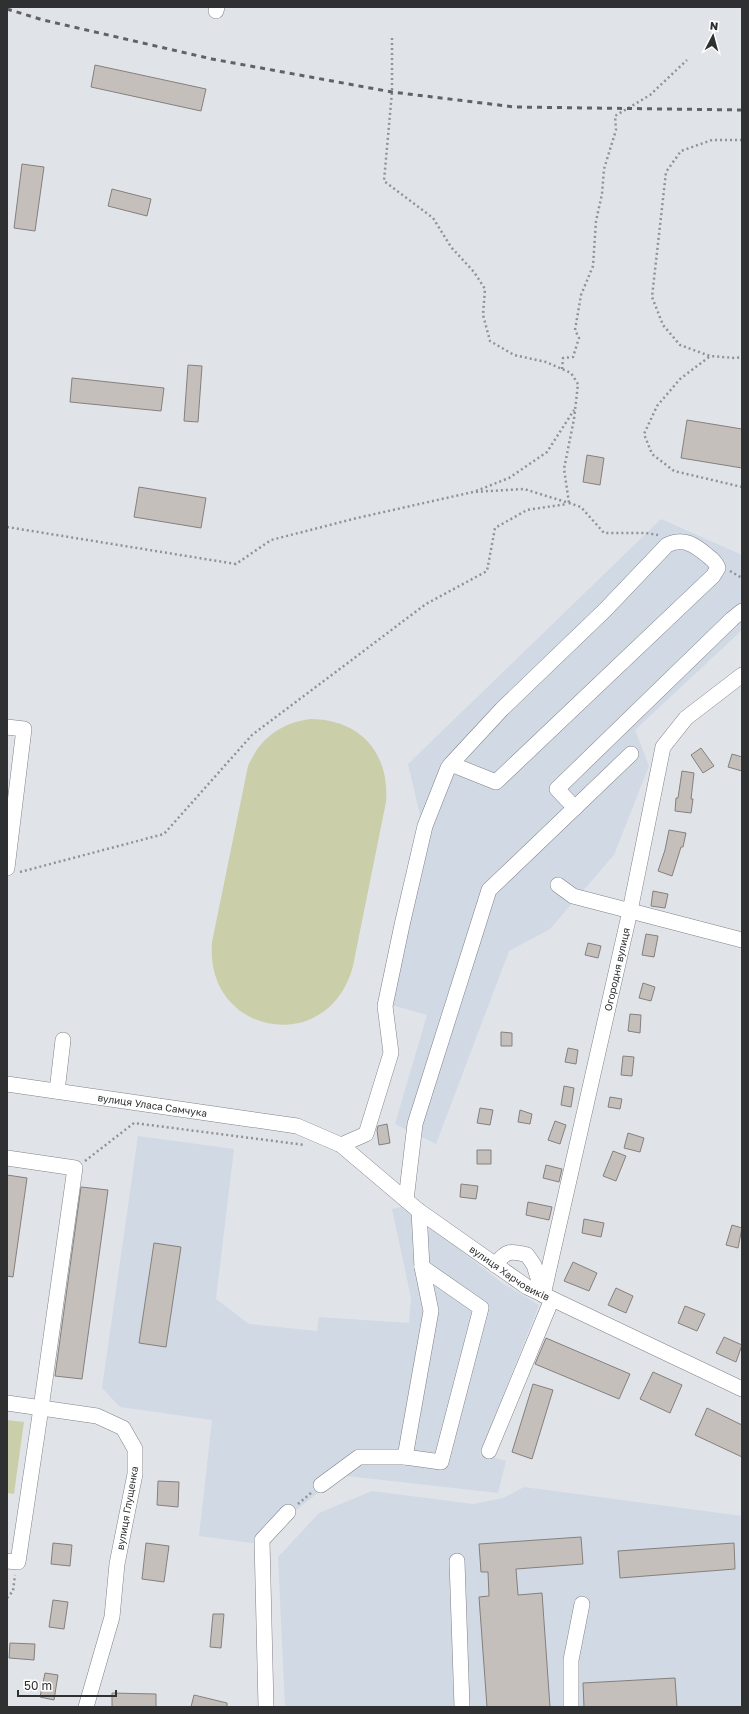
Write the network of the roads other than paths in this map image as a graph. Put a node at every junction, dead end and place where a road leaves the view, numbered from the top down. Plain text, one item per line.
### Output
1 (742, 612) edge
2 (742, 675) edge
3 (7, 727) edge
4 (631, 754) dead end
5 (452, 764) junction
6 (575, 808) junction
7 (11, 871) edge
8 (558, 884) dead end
9 (630, 911) junction
10 (742, 940) edge
11 (63, 1040) dead end
12 (7, 1084) edge
13 (57, 1091) junction
14 (297, 1126) joint
15 (341, 1146) junction
16 (7, 1158) edge
17 (406, 1200) junction
18 (419, 1211) junction
19 (495, 1265) junction
20 (422, 1267) junction
21 (548, 1297) junction
22 (742, 1389) edge
23 (7, 1403) edge
24 (41, 1408) junction
25 (489, 1451) dead end
26 (405, 1457) junction
27 (321, 1485) road end
28 (288, 1512) road end
29 (457, 1561) dead end
30 (12, 1562) edge
31 (582, 1604) dead end
32 (86, 1707) edge
33 (266, 1707) edge
34 (462, 1707) edge
35 (571, 1707) edge

1 - 6 street
2 - 9 street, Огородня вулиця
3 - 7 street
4 - 6 street
5 - 5 street
5 - 15 street
6 - 17 street
8 - 9 street
9 - 10 street
9 - 21 street, Огородня вулиця
11 - 13 street
12 - 13 street, вулиця Уласа Самчука
13 - 14 street, вулиця Уласа Самчука
14 - 15 street, вулиця Харчовиків
15 - 17 street, вулиця Харчовиків
16 - 24 street
17 - 18 street, вулиця Харчовиків
18 - 19 street, вулиця Харчовиків
18 - 20 street
19 - 21 street, вулиця Харчовиків
19 - 21 street
20 - 26 street
20 - 26 street
21 - 22 street, вулиця Харчовиків
21 - 25 street, Огородня вулиця
23 - 24 street, вулиця Глущенка
24 - 30 street
24 - 32 street, вулиця Глущенка
26 - 27 street
28 - 33 street
29 - 34 street
31 - 35 street

